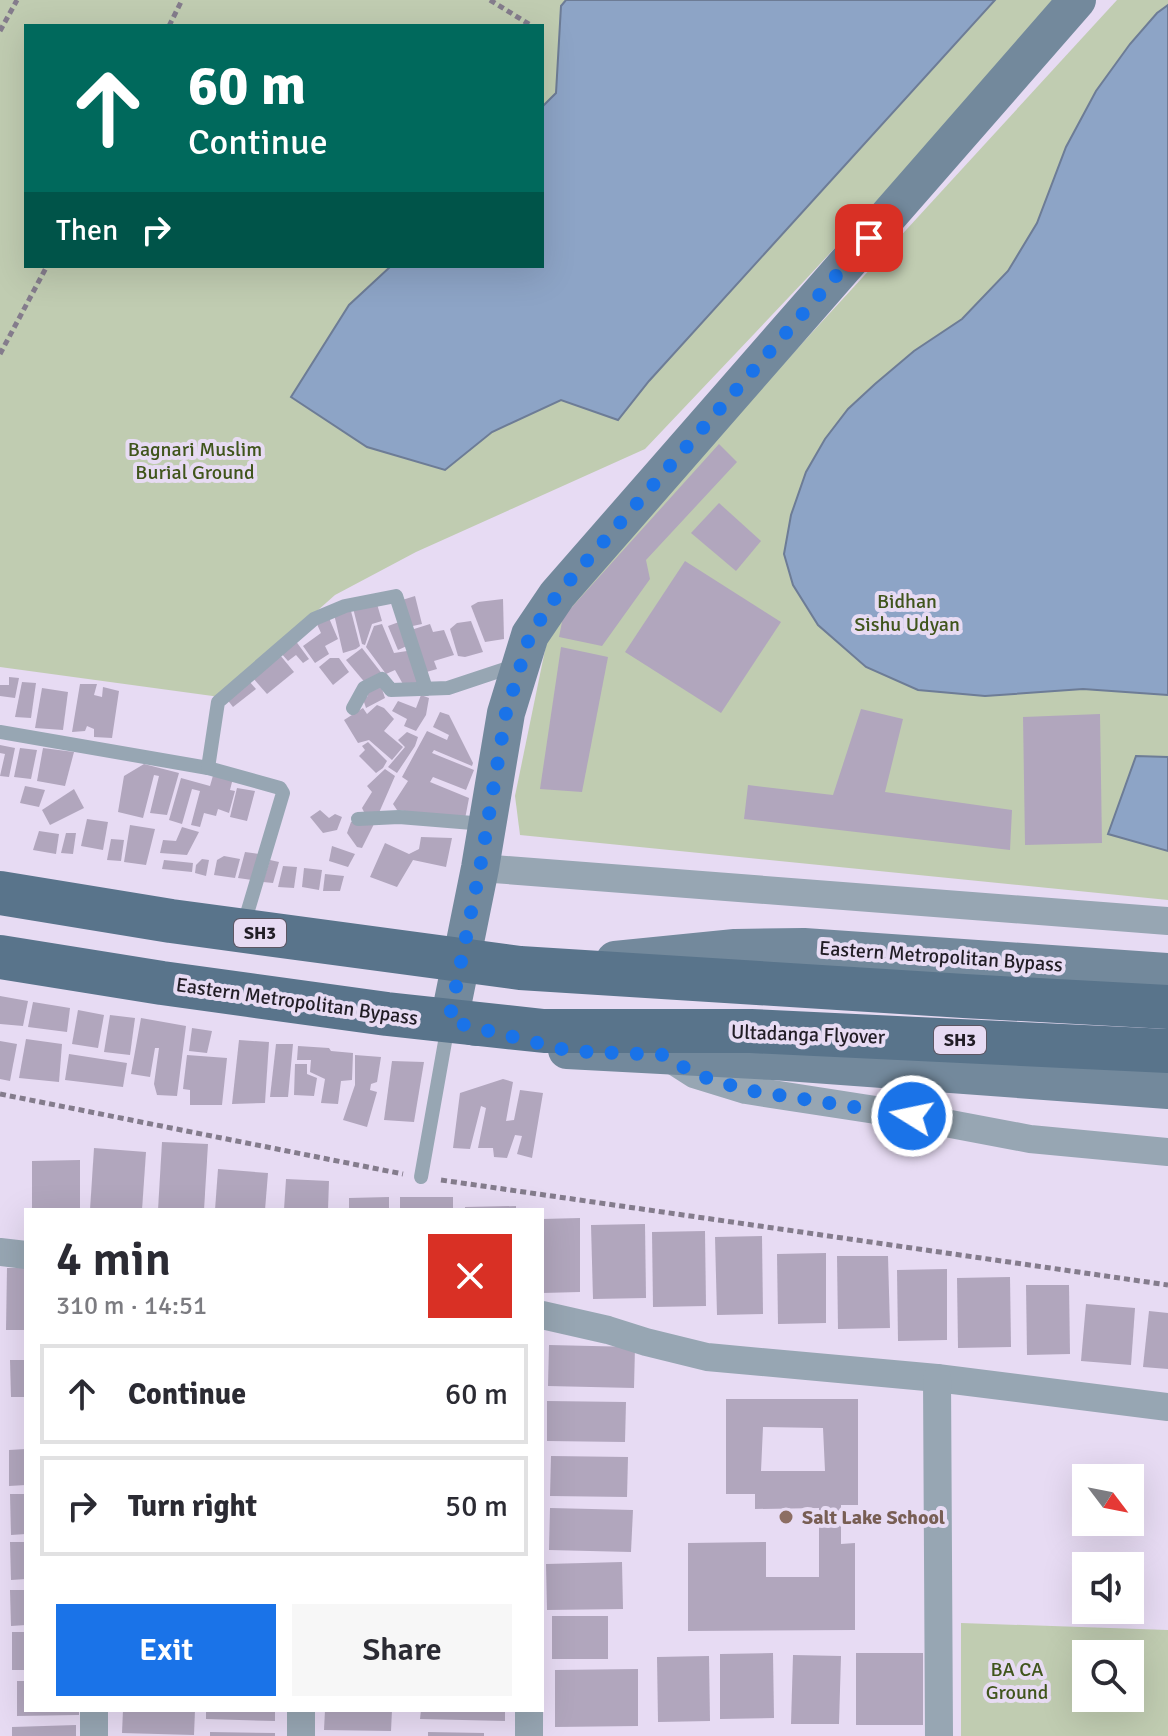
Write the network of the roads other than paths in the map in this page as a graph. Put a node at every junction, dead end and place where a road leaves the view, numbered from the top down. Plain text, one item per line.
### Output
1 (1077, 0) edge
2 (521, 664) junction
3 (426, 689) junction
4 (353, 708) dead end
5 (0, 732) edge
6 (208, 768) junction
7 (358, 819) dead end
8 (486, 824) junction
9 (480, 868) junction
10 (0, 893) edge
11 (1168, 921) edge
12 (242, 931) junction
13 (0, 957) edge
14 (461, 960) junction
15 (520, 968) junction
16 (1168, 972) edge
17 (1168, 1007) edge
18 (449, 1021) junction
19 (1168, 1051) edge
20 (665, 1055) junction
21 (1168, 1090) edge
22 (1168, 1152) edge
23 (421, 1177) road end
24 (0, 1252) edge
25 (24, 1255) edge
26 (544, 1315) edge
27 (937, 1378) junction
28 (1168, 1407) edge
29 (94, 1712) edge
30 (301, 1712) edge
31 (529, 1712) edge
32 (94, 1736) edge
33 (301, 1736) edge
34 (529, 1736) edge
35 (939, 1736) edge

1 - 2 main road
2 - 3 lane
2 - 8 main road
3 - 4 lane
3 - 6 lane
5 - 6 lane
6 - 12 lane
7 - 8 lane
8 - 9 main road
9 - 11 street
9 - 14 main road
10 - 12 main road, Eastern Metropolitan Bypass / SH3
12 - 14 main road, Eastern Metropolitan Bypass / SH3
13 - 18 main road, Eastern Metropolitan Bypass / SH3
14 - 15 main road, Eastern Metropolitan Bypass / SH3
14 - 18 main road
15 - 16 main road, Eastern Metropolitan Bypass
15 - 17 main road, SH3
18 - 19 main road, Ultadanga Flyover / SH3
18 - 20 main road, Eastern Metropolitan Bypass
18 - 23 lane
20 - 21 main road, Eastern Metropolitan Bypass
20 - 22 street
24 - 25 street
26 - 27 street
27 - 28 street
27 - 35 street
29 - 32 street
30 - 33 street
31 - 34 street

